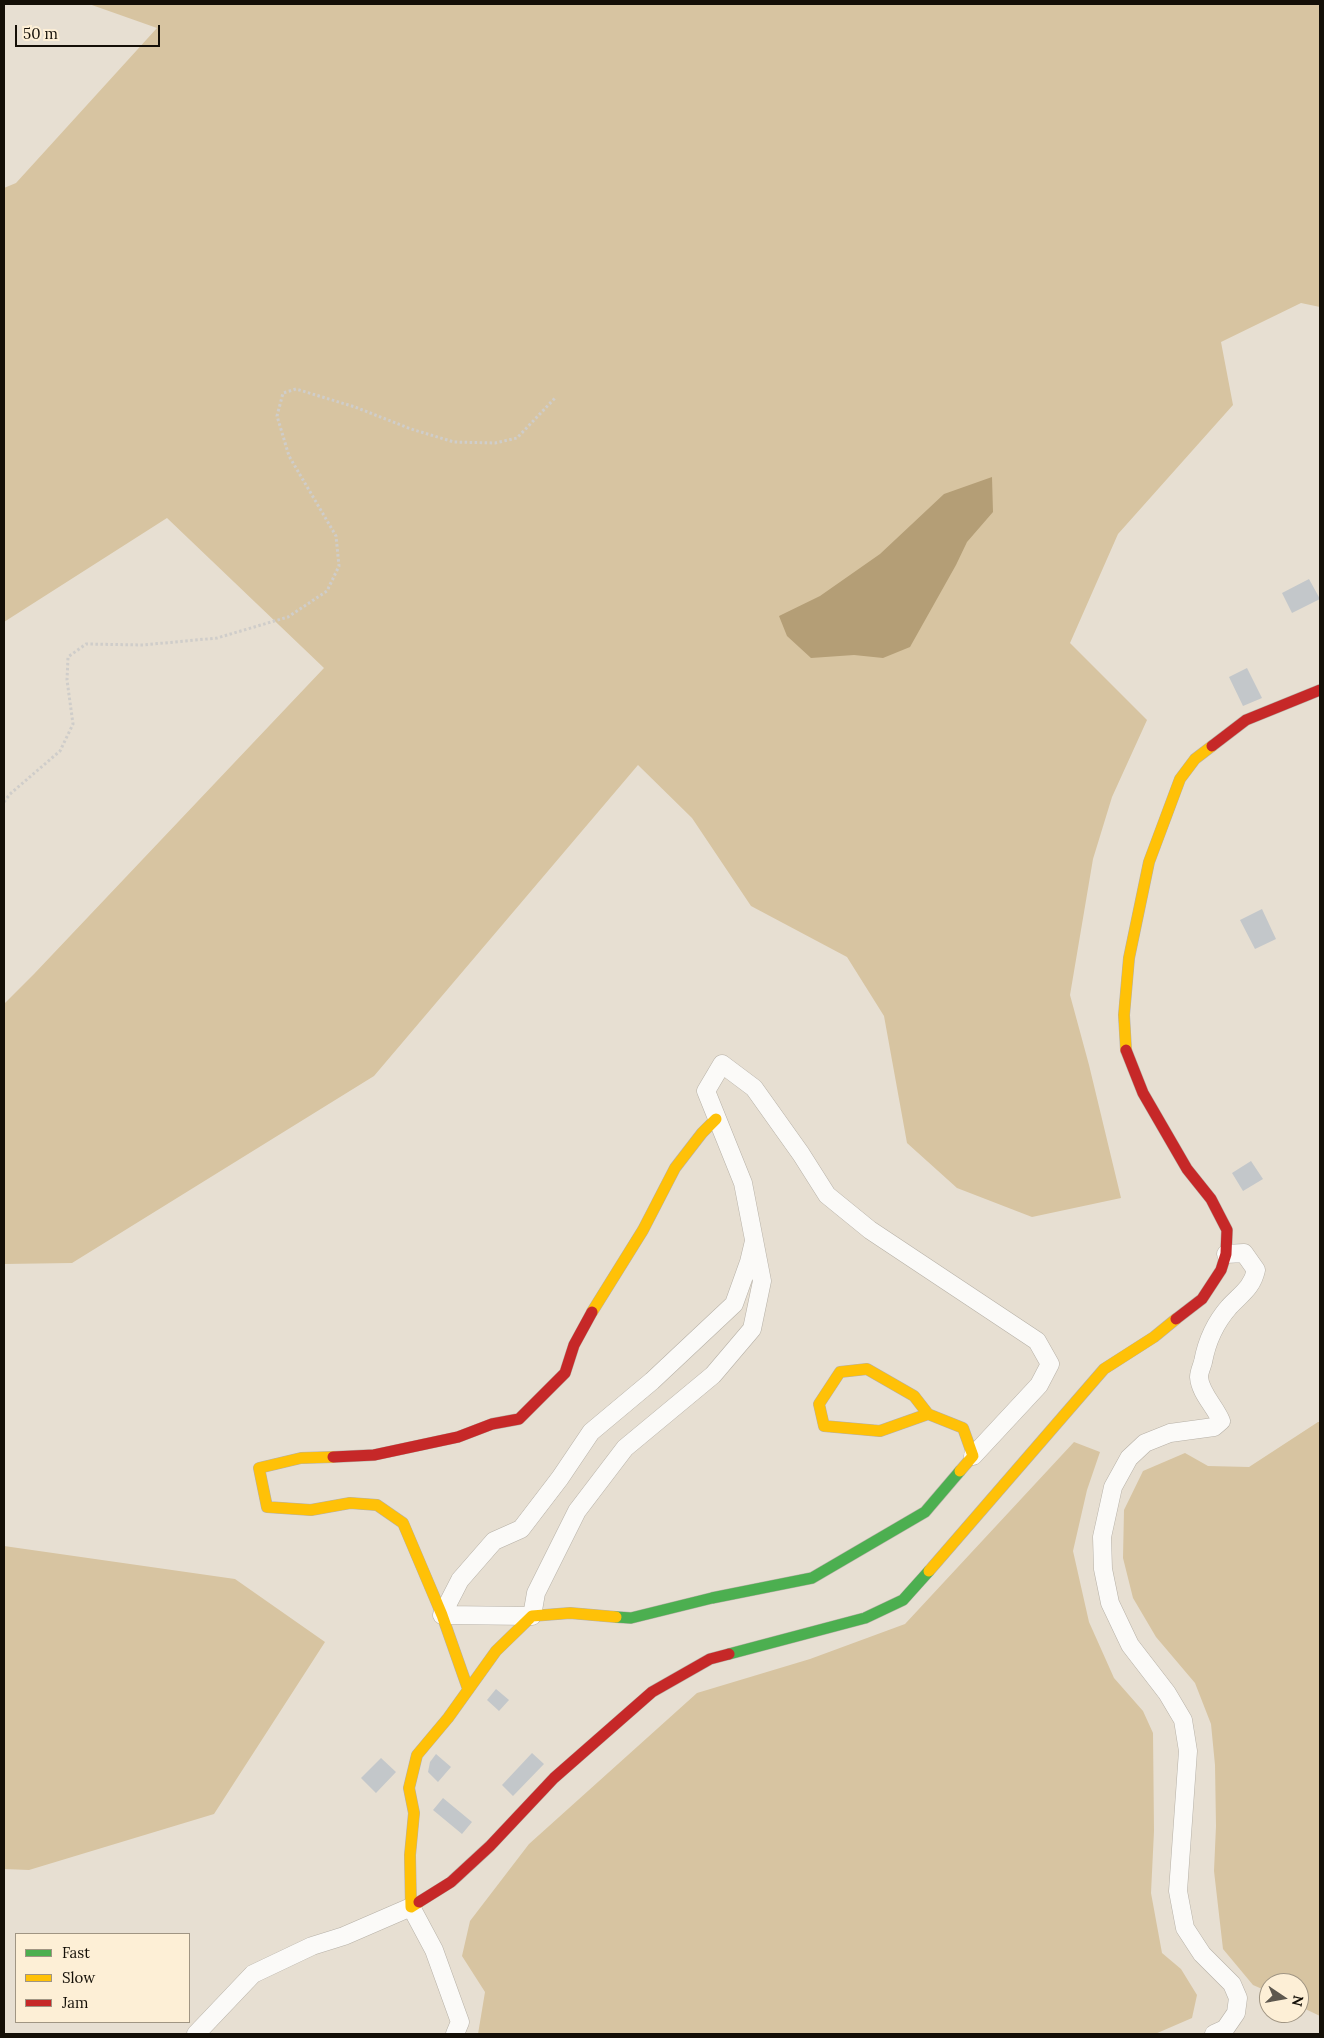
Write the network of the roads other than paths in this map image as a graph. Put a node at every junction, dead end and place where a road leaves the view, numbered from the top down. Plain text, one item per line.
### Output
1 (1320, 690) edge
2 (716, 1119) junction
3 (754, 1241) junction
4 (1226, 1254) junction
5 (928, 1414) junction
6 (973, 1456) junction
7 (442, 1615) junction
8 (532, 1616) junction
9 (468, 1689) junction
10 (411, 1906) junction
11 (196, 2034) edge
12 (455, 2034) edge
13 (1214, 2034) edge

1 - 4 street
2 - 3 street
2 - 6 street
2 - 7 street
3 - 7 street
3 - 8 street
4 - 10 street
4 - 13 street
5 - 5 street
5 - 6 street
6 - 8 street
7 - 8 street
7 - 9 street
8 - 9 street
9 - 10 street
10 - 11 street
10 - 12 street

